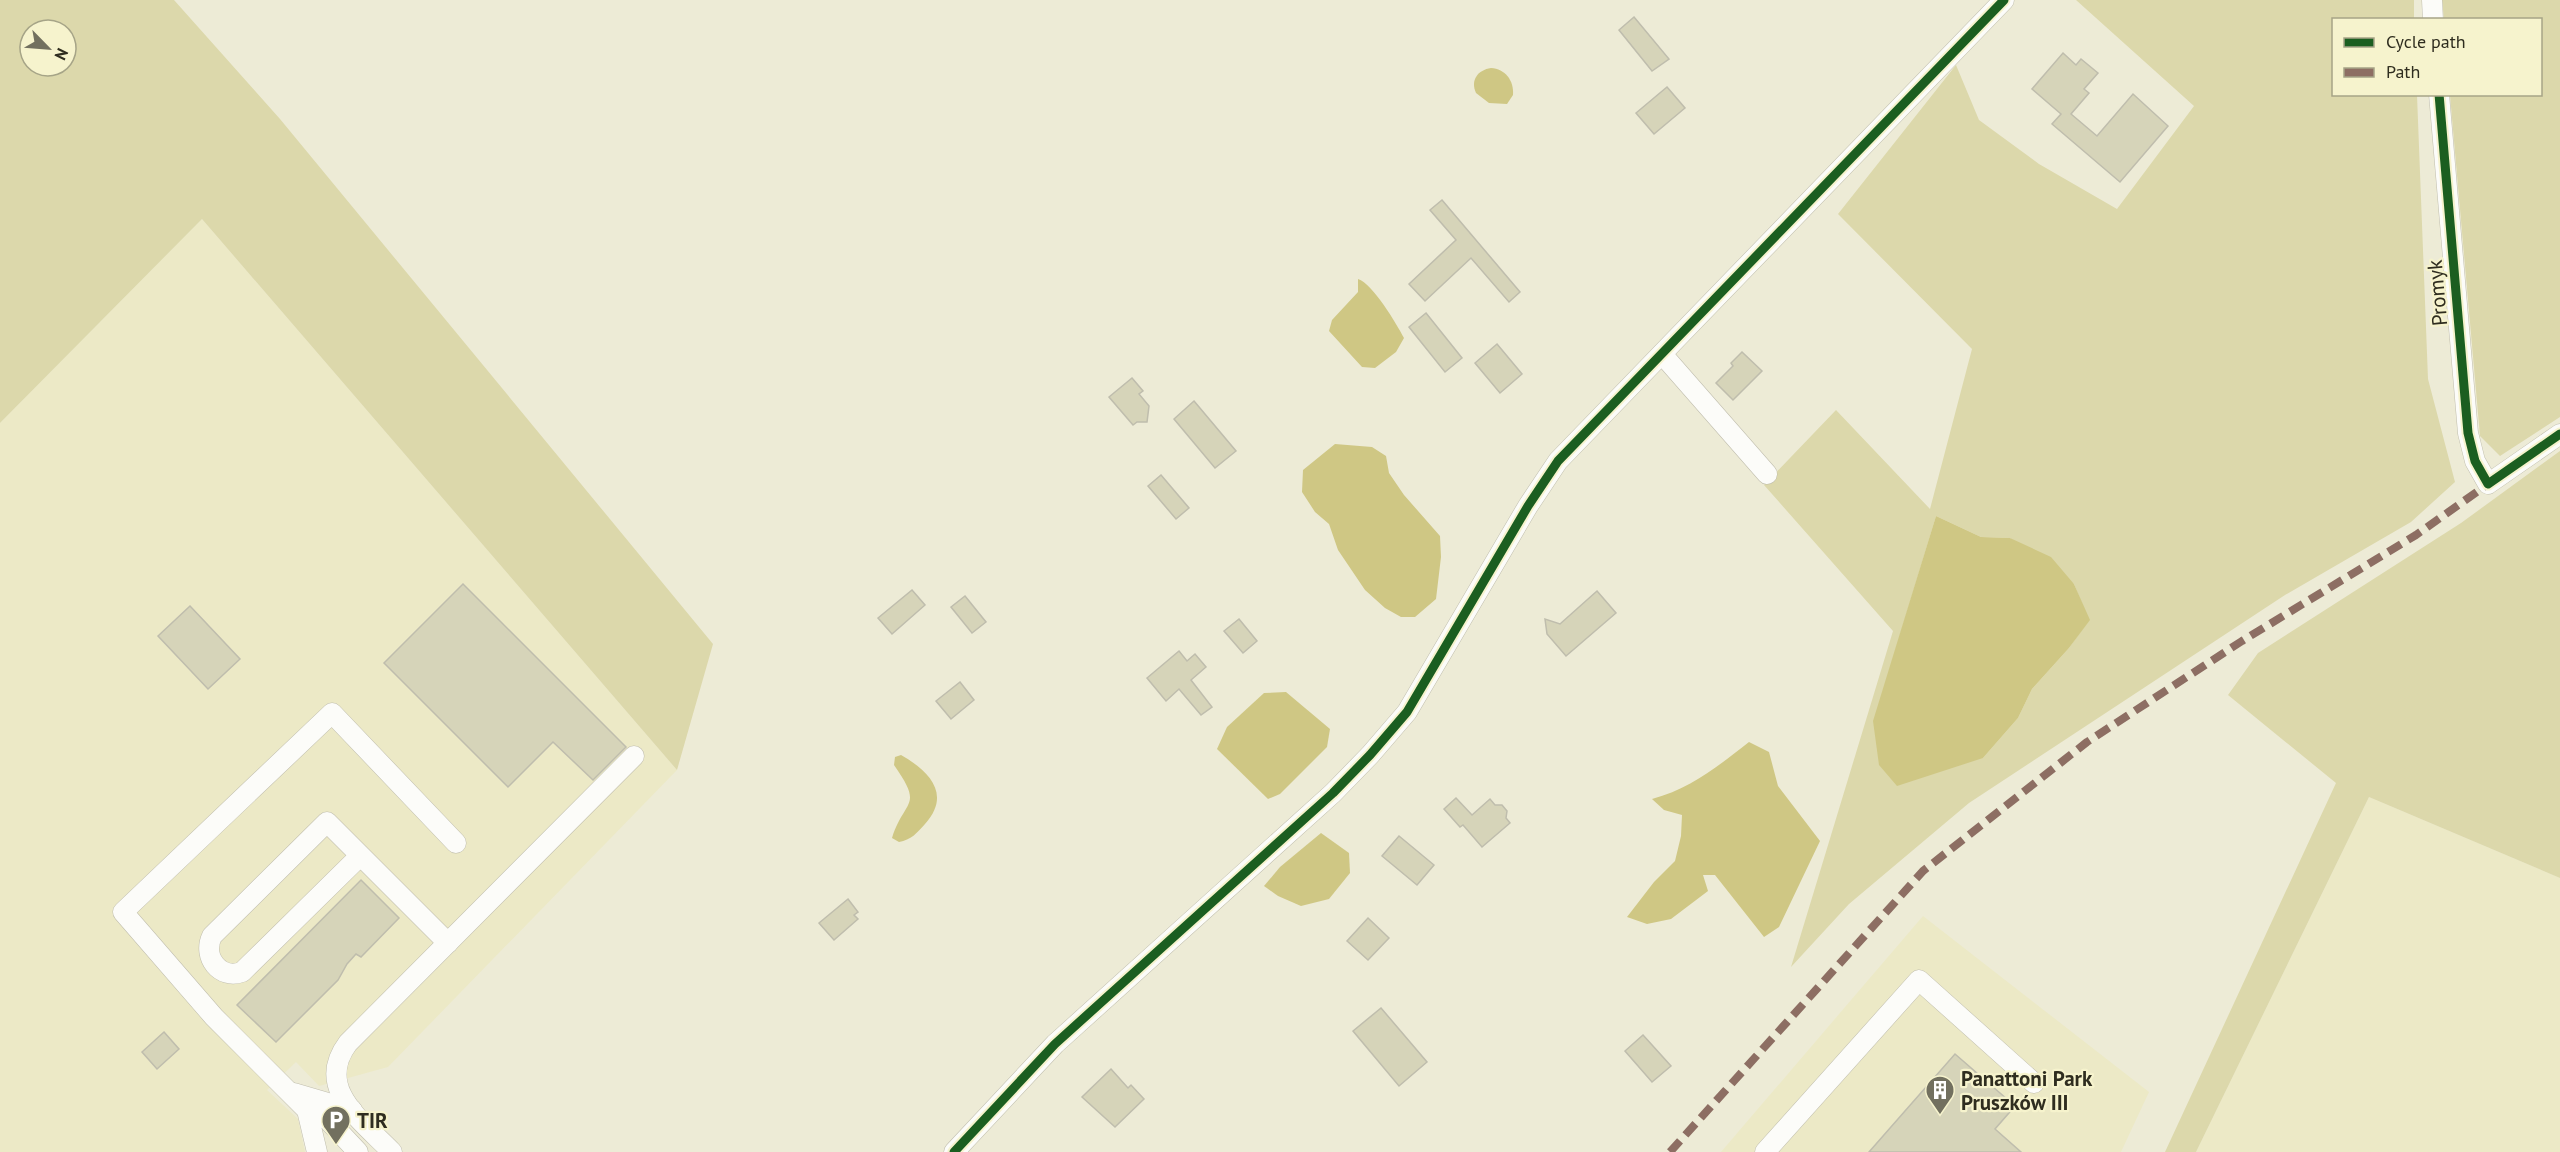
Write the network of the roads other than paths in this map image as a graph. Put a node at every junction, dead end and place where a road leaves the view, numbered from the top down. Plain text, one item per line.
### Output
1 (2004, 0) edge
2 (2432, 0) edge
3 (2433, 18) edge
4 (2439, 96) edge
5 (1662, 354) junction
6 (2560, 434) edge
7 (1767, 474) dead end
8 (634, 756) dead end
9 (456, 843) dead end
10 (360, 856) junction
11 (448, 943) junction
12 (2034, 1083) dead end
13 (290, 1092) junction
14 (307, 1110) junction
15 (352, 1110) junction
16 (318, 1152) edge
17 (358, 1152) edge
18 (392, 1152) edge
19 (954, 1152) edge
20 (1766, 1152) edge

1 - 5 street
2 - 3 street
4 - 6 street, Promyk
5 - 7 street
5 - 19 street
8 - 11 street
9 - 13 street
10 - 10 street
10 - 11 street
11 - 15 street
12 - 20 street
13 - 14 street
13 - 15 street
14 - 16 street
14 - 17 street
15 - 18 street

